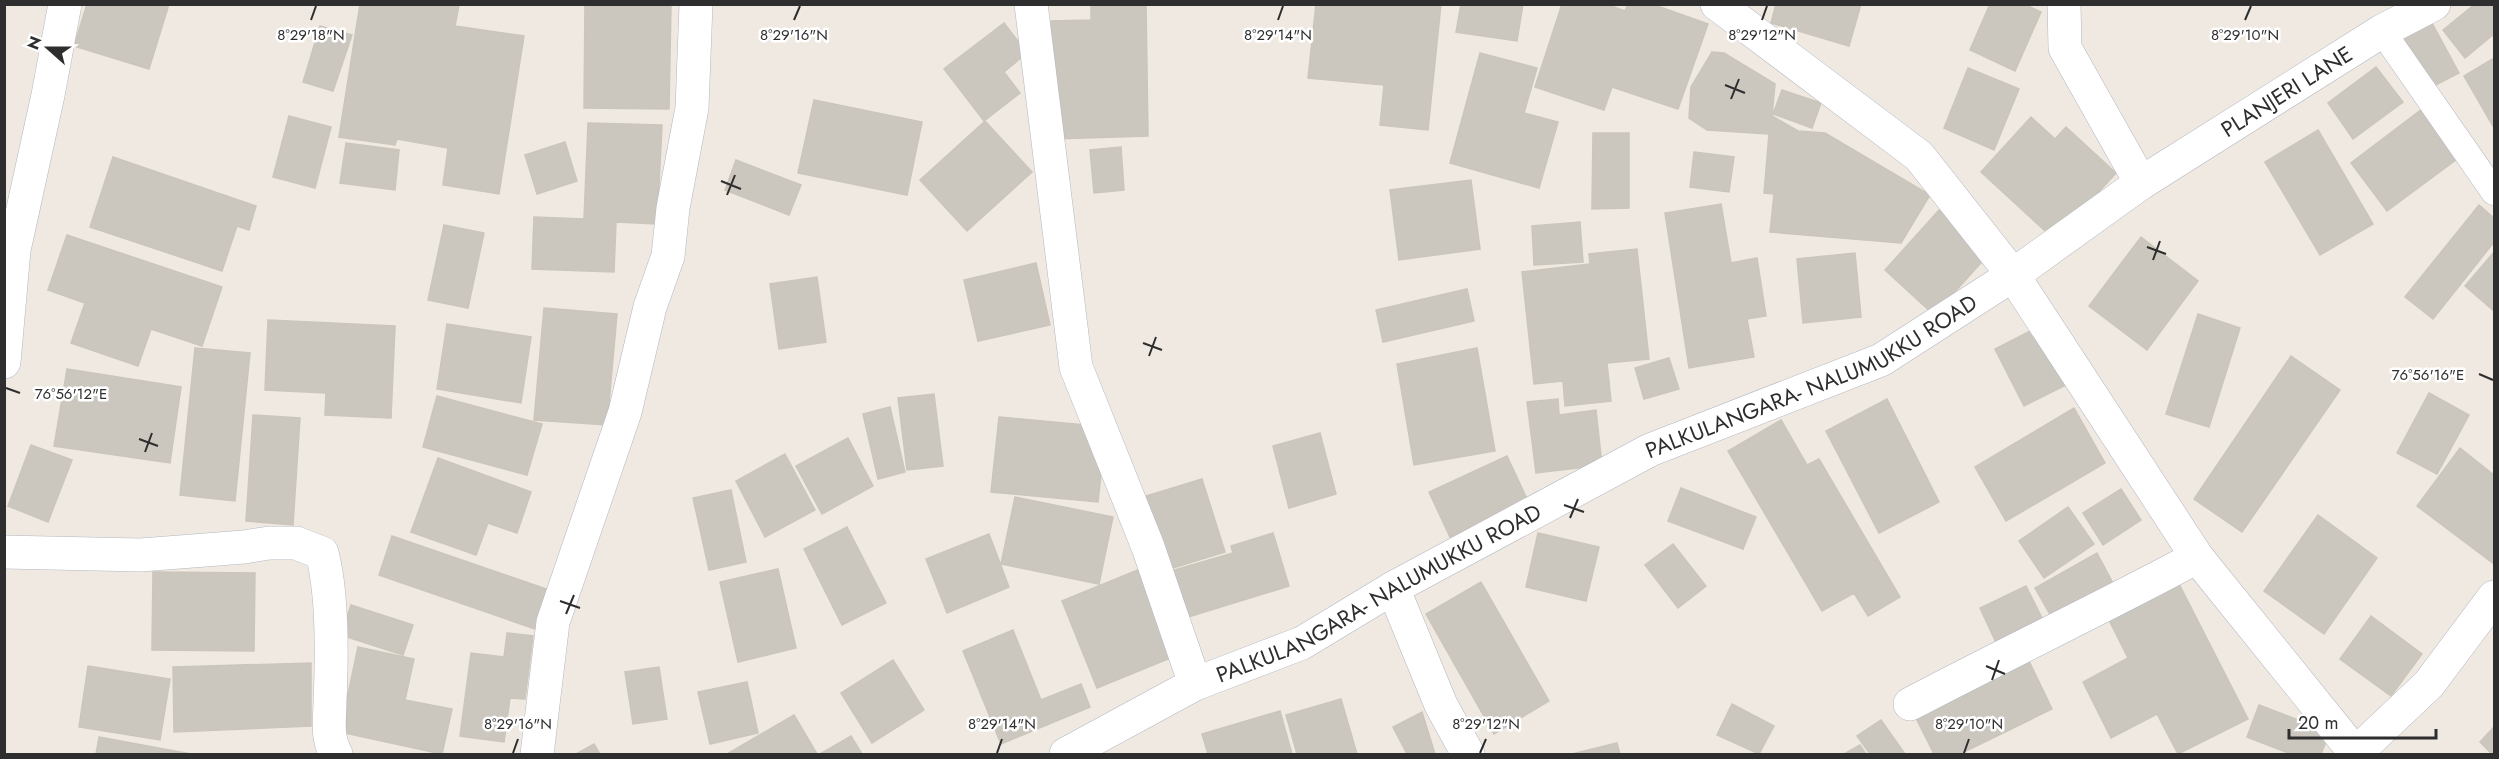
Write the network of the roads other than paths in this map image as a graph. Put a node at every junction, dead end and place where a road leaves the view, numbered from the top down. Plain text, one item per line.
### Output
1 (65, 4) edge
2 (696, 4) edge
3 (1031, 4) edge
4 (1717, 4) edge
5 (2064, 4) edge
6 (2434, 4) edge
7 (2382, 31) junction
8 (2141, 183) junction
9 (2494, 192) edge
10 (9, 250) edge
11 (2013, 275) junction
12 (4, 362) edge
13 (4, 552) edge
14 (2198, 557) junction
15 (1393, 588) junction
16 (2494, 597) edge
17 (1195, 684) junction
18 (1910, 704) dead end
19 (336, 754) edge
20 (537, 754) edge
21 (1066, 754) edge
22 (1468, 754) edge
23 (2356, 754) edge

1 - 10 street
2 - 20 street
3 - 17 street
4 - 11 street
5 - 8 street
6 - 7 street, PLANJERI LANE
7 - 8 street, PLANJERI LANE
7 - 9 lane
8 - 11 street, PLANJERI LANE
10 - 12 street
11 - 14 street
11 - 15 street, PALKULANGARA- NALUMUKKU ROAD
13 - 19 street
14 - 18 street
14 - 23 street
15 - 17 street, PALKULANGARA- NALUMUKKU ROAD
15 - 22 street
16 - 23 street
17 - 21 street, PALKULANGARA- NALUMUKKU ROAD

